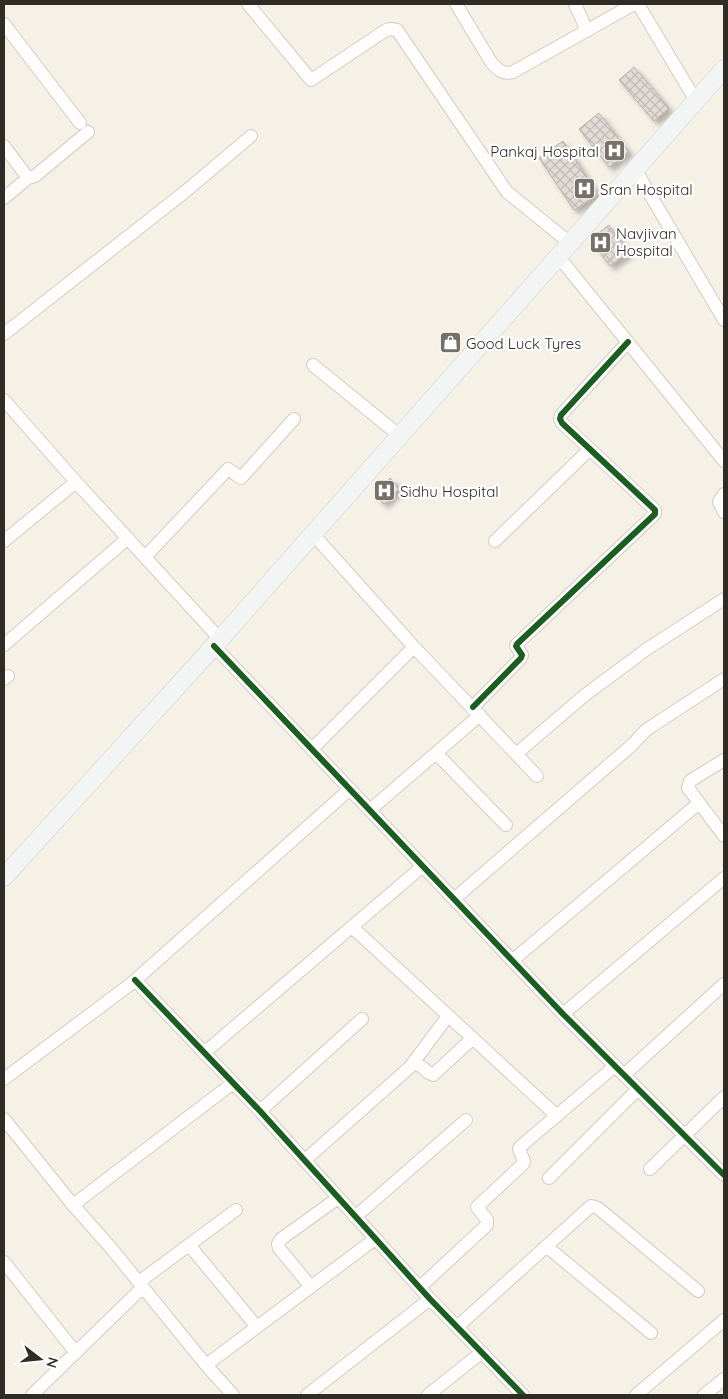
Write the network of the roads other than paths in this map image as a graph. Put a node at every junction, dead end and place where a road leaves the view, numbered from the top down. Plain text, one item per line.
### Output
1 (248, 4) edge
2 (456, 4) edge
3 (575, 4) edge
4 (634, 4) edge
5 (638, 4) edge
6 (4, 24) edge
7 (587, 31) junction
8 (724, 68) edge
9 (696, 101) junction
10 (251, 136) dead end
11 (4, 146) edge
12 (635, 169) junction
13 (28, 178) junction
14 (4, 198) edge
15 (564, 249) junction
16 (720, 302) edge
17 (724, 320) edge
18 (4, 334) edge
19 (628, 342) junction
20 (313, 366) dead end
21 (4, 400) edge
22 (294, 419) dead end
23 (400, 436) junction
24 (590, 449) junction
25 (724, 461) edge
26 (76, 482) junction
27 (724, 494) edge
28 (724, 512) edge
29 (313, 534) junction
30 (128, 538) junction
31 (4, 541) edge
32 (495, 541) dead end
33 (145, 557) junction
34 (724, 599) edge
35 (217, 642) junction
36 (4, 645) edge
37 (414, 647) junction
38 (724, 680) edge
39 (476, 711) junction
40 (312, 749) junction
41 (436, 753) junction
42 (516, 754) junction
43 (724, 760) edge
44 (537, 776) dead end
45 (350, 790) junction
46 (699, 803) junction
47 (370, 810) junction
48 (506, 826) dead end
49 (724, 836) edge
50 (423, 866) junction
51 (4, 877) edge
52 (724, 878) edge
53 (454, 899) junction
54 (352, 927) junction
55 (512, 960) junction
56 (135, 980) junction
57 (724, 984) edge
58 (563, 1014) junction
59 (448, 1016) junction
60 (362, 1018) dead end
61 (473, 1038) junction
62 (204, 1053) junction
63 (414, 1061) junction
64 (615, 1066) junction
65 (624, 1075) junction
66 (4, 1079) edge
67 (233, 1083) junction
68 (638, 1089) junction
69 (724, 1097) edge
70 (260, 1111) junction
71 (557, 1116) junction
72 (4, 1119) edge
73 (466, 1120) dead end
74 (685, 1137) junction
75 (304, 1160) junction
76 (650, 1169) dead end
77 (724, 1175) edge
78 (549, 1178) dead end
79 (338, 1198) junction
80 (73, 1205) junction
81 (236, 1210) dead end
82 (355, 1216) junction
83 (375, 1239) junction
84 (189, 1245) junction
85 (546, 1246) junction
86 (4, 1262) edge
87 (141, 1285) junction
88 (311, 1287) junction
89 (420, 1287) junction
90 (698, 1291) dead end
91 (430, 1299) junction
92 (724, 1320) edge
93 (257, 1326) junction
94 (457, 1327) junction
95 (651, 1333) dead end
96 (76, 1352) junction
97 (482, 1352) junction
98 (206, 1365) junction
99 (724, 1379) edge
100 (32, 1395) edge
101 (233, 1395) edge
102 (307, 1395) edge
103 (428, 1395) edge
104 (523, 1395) edge
105 (636, 1395) edge
106 (704, 1395) edge

1 - 15 street
2 - 7 street
3 - 7 street
4 - 7 street
5 - 9 street
6 - 13 street
8 - 9 main road
9 - 12 main road
10 - 18 street
11 - 13 street
12 - 15 main road
12 - 16 street
13 - 14 street
15 - 19 street
15 - 23 main road
16 - 17 street
19 - 24 street
19 - 25 street
20 - 23 street
21 - 26 street
22 - 33 street
23 - 29 main road
24 - 32 street
24 - 39 street
26 - 30 street
26 - 31 street
27 - 28 street
29 - 35 main road
29 - 37 street
30 - 33 street
30 - 36 street
33 - 35 street
34 - 42 street
35 - 40 street
35 - 51 main road
37 - 39 street
37 - 40 street
38 - 53 street
39 - 41 street
39 - 42 street
40 - 45 street
41 - 47 street
41 - 48 street
42 - 44 street
43 - 46 street
45 - 47 street
45 - 56 street
46 - 49 street
46 - 55 street
47 - 50 street
50 - 53 street
50 - 54 street
52 - 58 street
53 - 55 street
54 - 59 street
54 - 62 street
55 - 58 street
56 - 62 street
56 - 66 street
57 - 65 street
58 - 64 street
59 - 61 street
59 - 63 street
60 - 70 street
61 - 63 street
61 - 71 street
62 - 67 street
63 - 75 street
64 - 65 street
64 - 71 street
65 - 68 street
67 - 70 street
67 - 80 street
68 - 74 street
68 - 78 street
69 - 74 street
70 - 75 street
71 - 89 street
72 - 80 street
73 - 82 street
74 - 76 street
74 - 77 street
75 - 79 street
79 - 82 street
79 - 88 street
80 - 87 street
81 - 84 street
82 - 83 street
83 - 88 street
83 - 89 street
84 - 87 street
84 - 93 street
85 - 90 street
85 - 94 street
85 - 95 street
86 - 96 street
87 - 96 street
87 - 98 street
88 - 93 street
89 - 91 street
91 - 94 street
91 - 102 street
92 - 105 street
93 - 98 street
94 - 97 street
96 - 100 street
97 - 103 street
97 - 104 street
98 - 101 street
99 - 106 street

